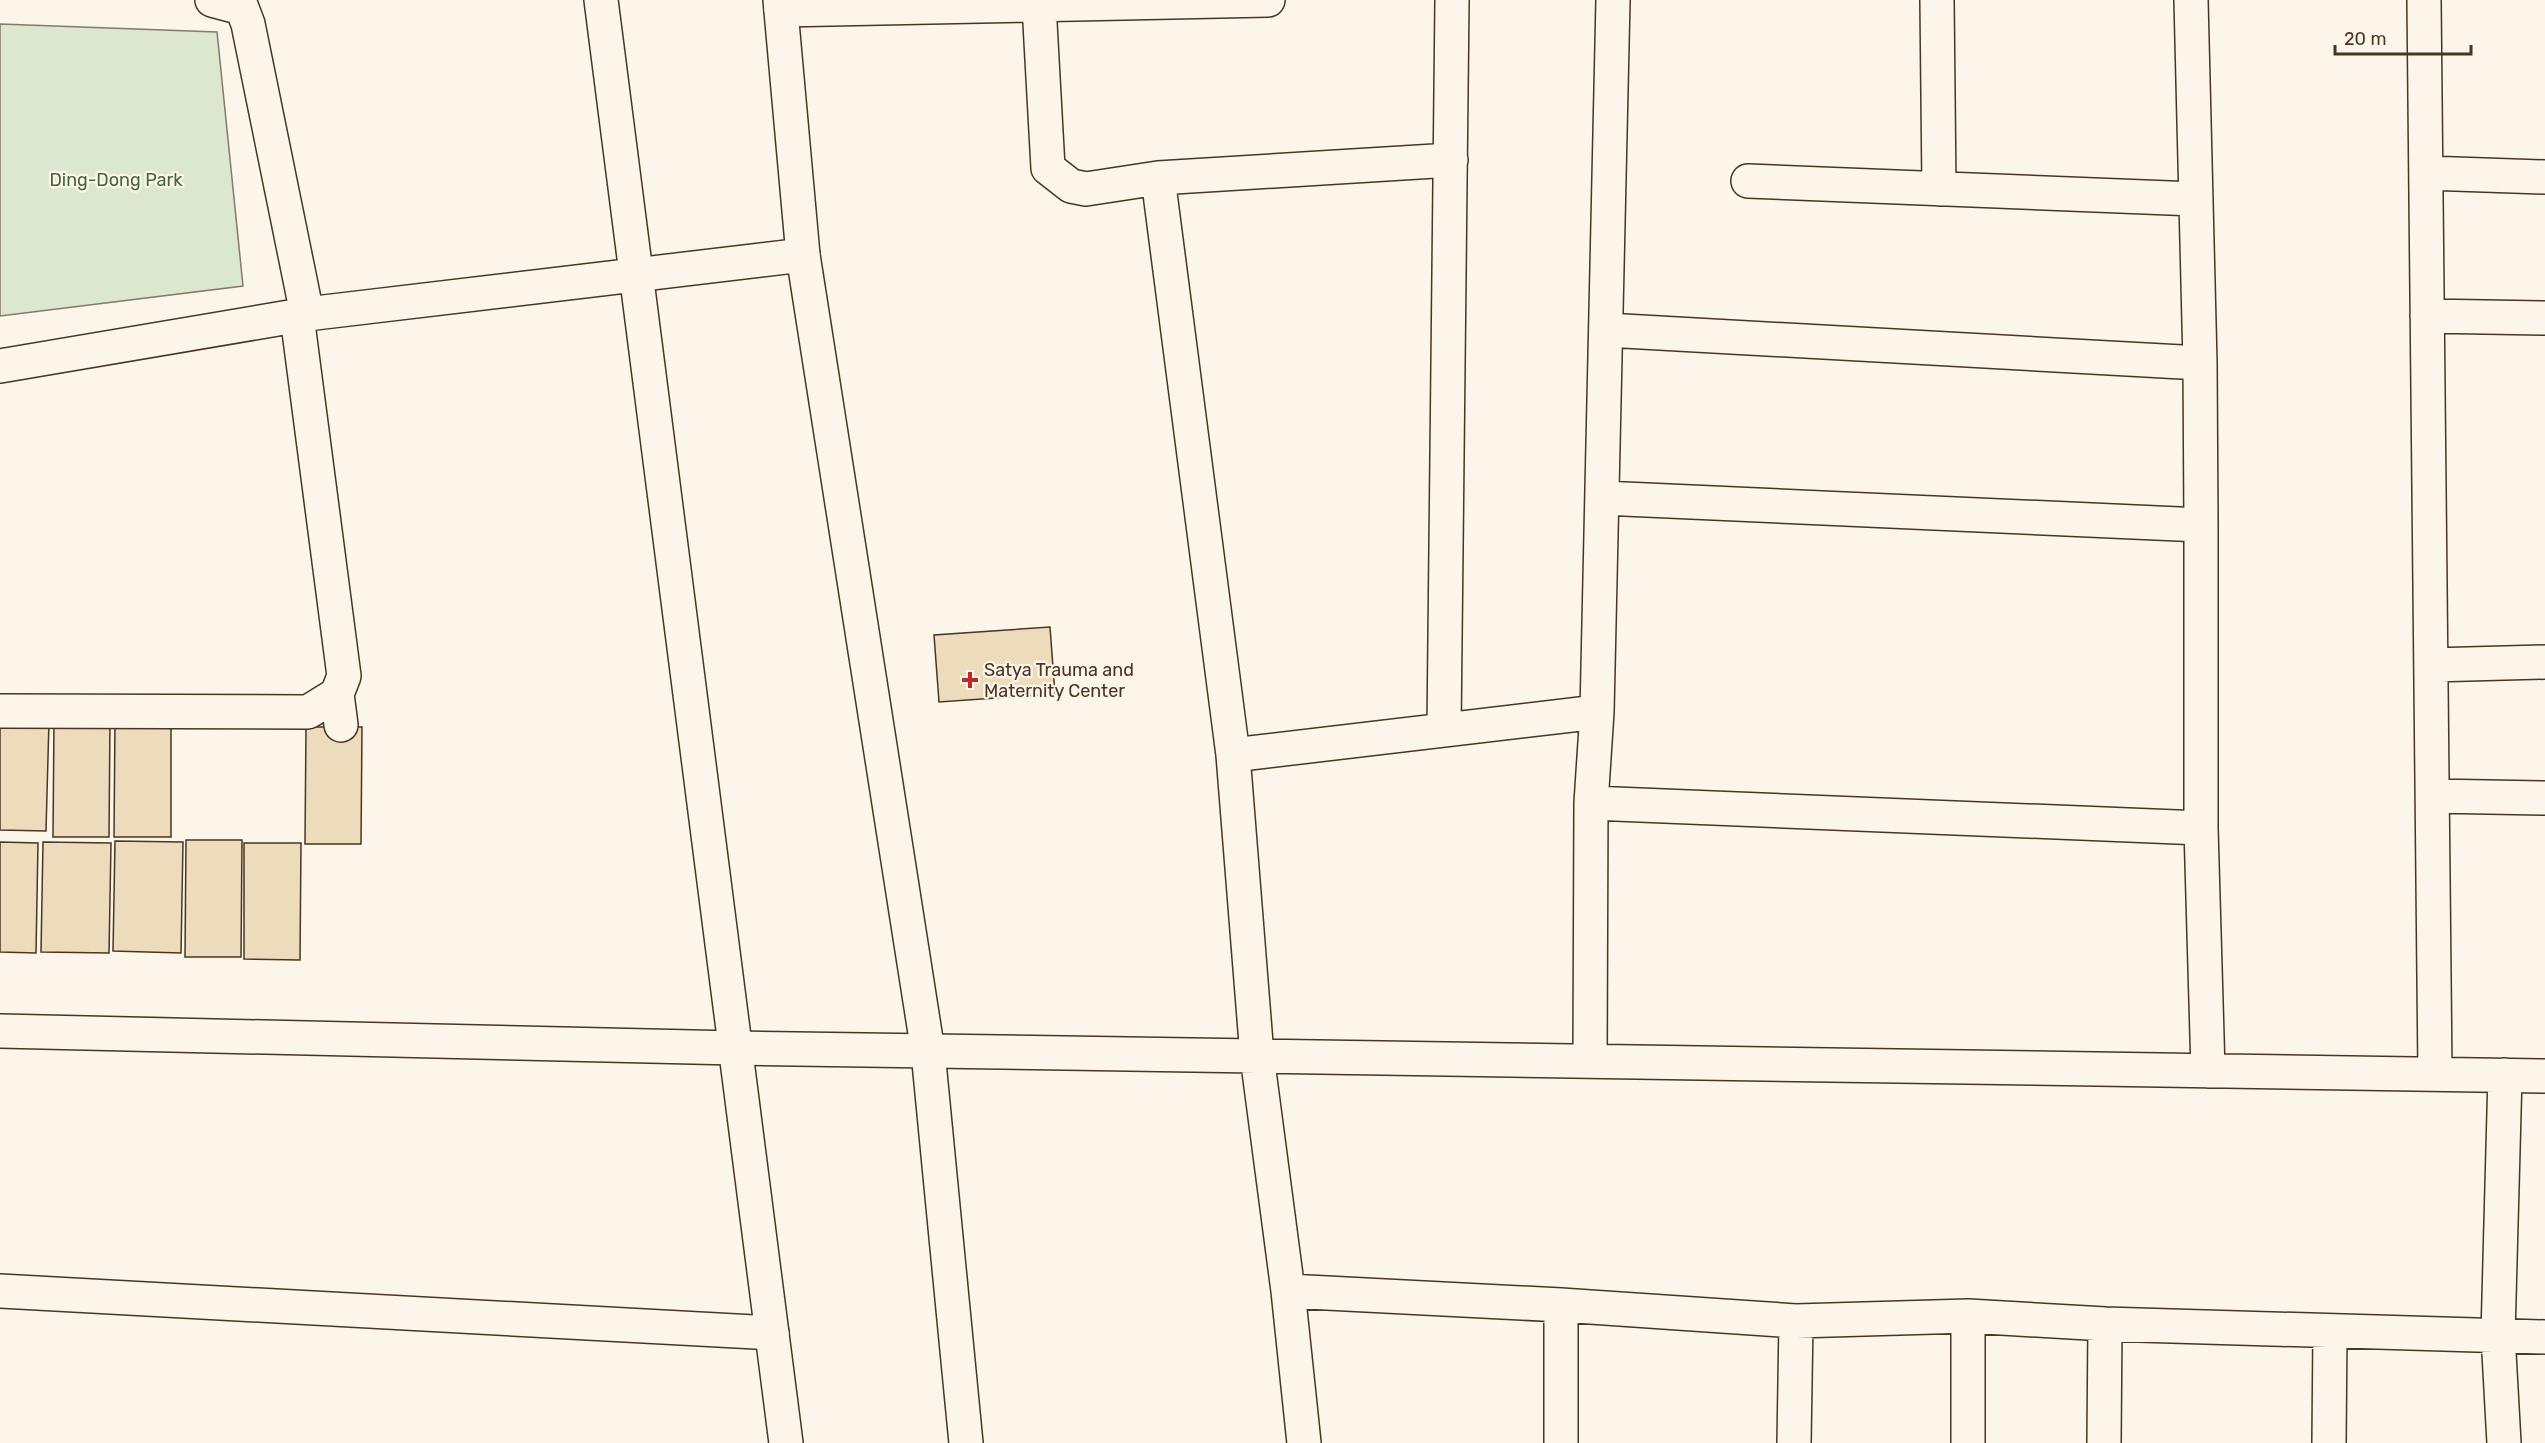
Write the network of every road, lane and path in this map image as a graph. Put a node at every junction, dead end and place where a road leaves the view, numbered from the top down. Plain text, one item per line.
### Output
1 (212, 0) edge
2 (601, 0) edge
3 (1268, 0) edge
4 (1452, 0) edge
5 (1614, 0) edge
6 (1937, 0) edge
7 (2191, 0) edge
8 (2424, 0) edge
9 (780, 5) edge
10 (1039, 5) junction
11 (1450, 160) junction
12 (2426, 173) junction
13 (2545, 177) edge
14 (1158, 178) junction
15 (1749, 181) dead end
16 (1939, 189) junction
17 (2195, 199) junction
18 (803, 255) junction
19 (636, 275) junction
20 (302, 315) junction
21 (2427, 316) junction
22 (2545, 318) edge
23 (1606, 330) junction
24 (2200, 363) junction
25 (0, 366) edge
26 (1602, 498) junction
27 (2200, 525) junction
28 (2545, 662) edge
29 (2431, 665) junction
30 (0, 711) edge
31 (1597, 712) junction
32 (1444, 730) junction
33 (1233, 755) junction
34 (2433, 796) junction
35 (2545, 798) edge
36 (1591, 803) junction
37 (2201, 828) junction
38 (0, 1032) edge
39 (736, 1048) junction
40 (928, 1052) junction
41 (1257, 1056) junction
42 (1590, 1062) junction
43 (2208, 1071) junction
44 (2435, 1074) junction
45 (2505, 1075) junction
46 (2545, 1076) edge
47 (1288, 1291) junction
48 (0, 1292) edge
49 (1561, 1305) junction
50 (1968, 1316) junction
51 (1796, 1321) junction
52 (2104, 1324) junction
53 (2330, 1331) junction
54 (772, 1333) junction
55 (2498, 1335) junction
56 (2545, 1337) edge
57 (786, 1443) edge
58 (966, 1443) edge
59 (1304, 1443) edge
60 (1561, 1443) edge
61 (1794, 1443) edge
62 (1968, 1443) edge
63 (2104, 1443) edge
64 (2329, 1443) edge
65 (2504, 1443) edge

1 - 20 street
2 - 19 street
3 - 10 street
4 - 11 street
5 - 23 street
6 - 16 street
7 - 17 street
8 - 12 street
9 - 10 street
9 - 18 street
10 - 14 street
11 - 14 street
11 - 32 street
12 - 13 street
12 - 21 street
14 - 33 street
15 - 16 street
16 - 17 street
17 - 24 street
18 - 19 street
18 - 40 street
19 - 20 street
19 - 39 street
20 - 25 street
20 - 30 street
21 - 22 street
21 - 29 street
23 - 24 street
23 - 26 street
24 - 27 street
26 - 27 street
26 - 31 street
27 - 37 street
28 - 29 street
29 - 34 street
31 - 32 street
31 - 36 street
32 - 33 street
33 - 41 street
34 - 35 street
34 - 44 street
36 - 37 street
36 - 42 street
37 - 43 street
38 - 39 street
39 - 40 street
39 - 54 street
40 - 41 street
40 - 58 street
41 - 42 street
41 - 47 street
42 - 43 street
43 - 44 street
44 - 45 street
45 - 46 street
45 - 55 street
47 - 49 street
47 - 59 street
48 - 54 street
49 - 51 street
49 - 60 street
50 - 51 street
50 - 52 street
50 - 62 street
51 - 61 street
52 - 53 street
52 - 63 street
53 - 55 street
53 - 64 street
54 - 57 street
55 - 56 street
55 - 65 street

